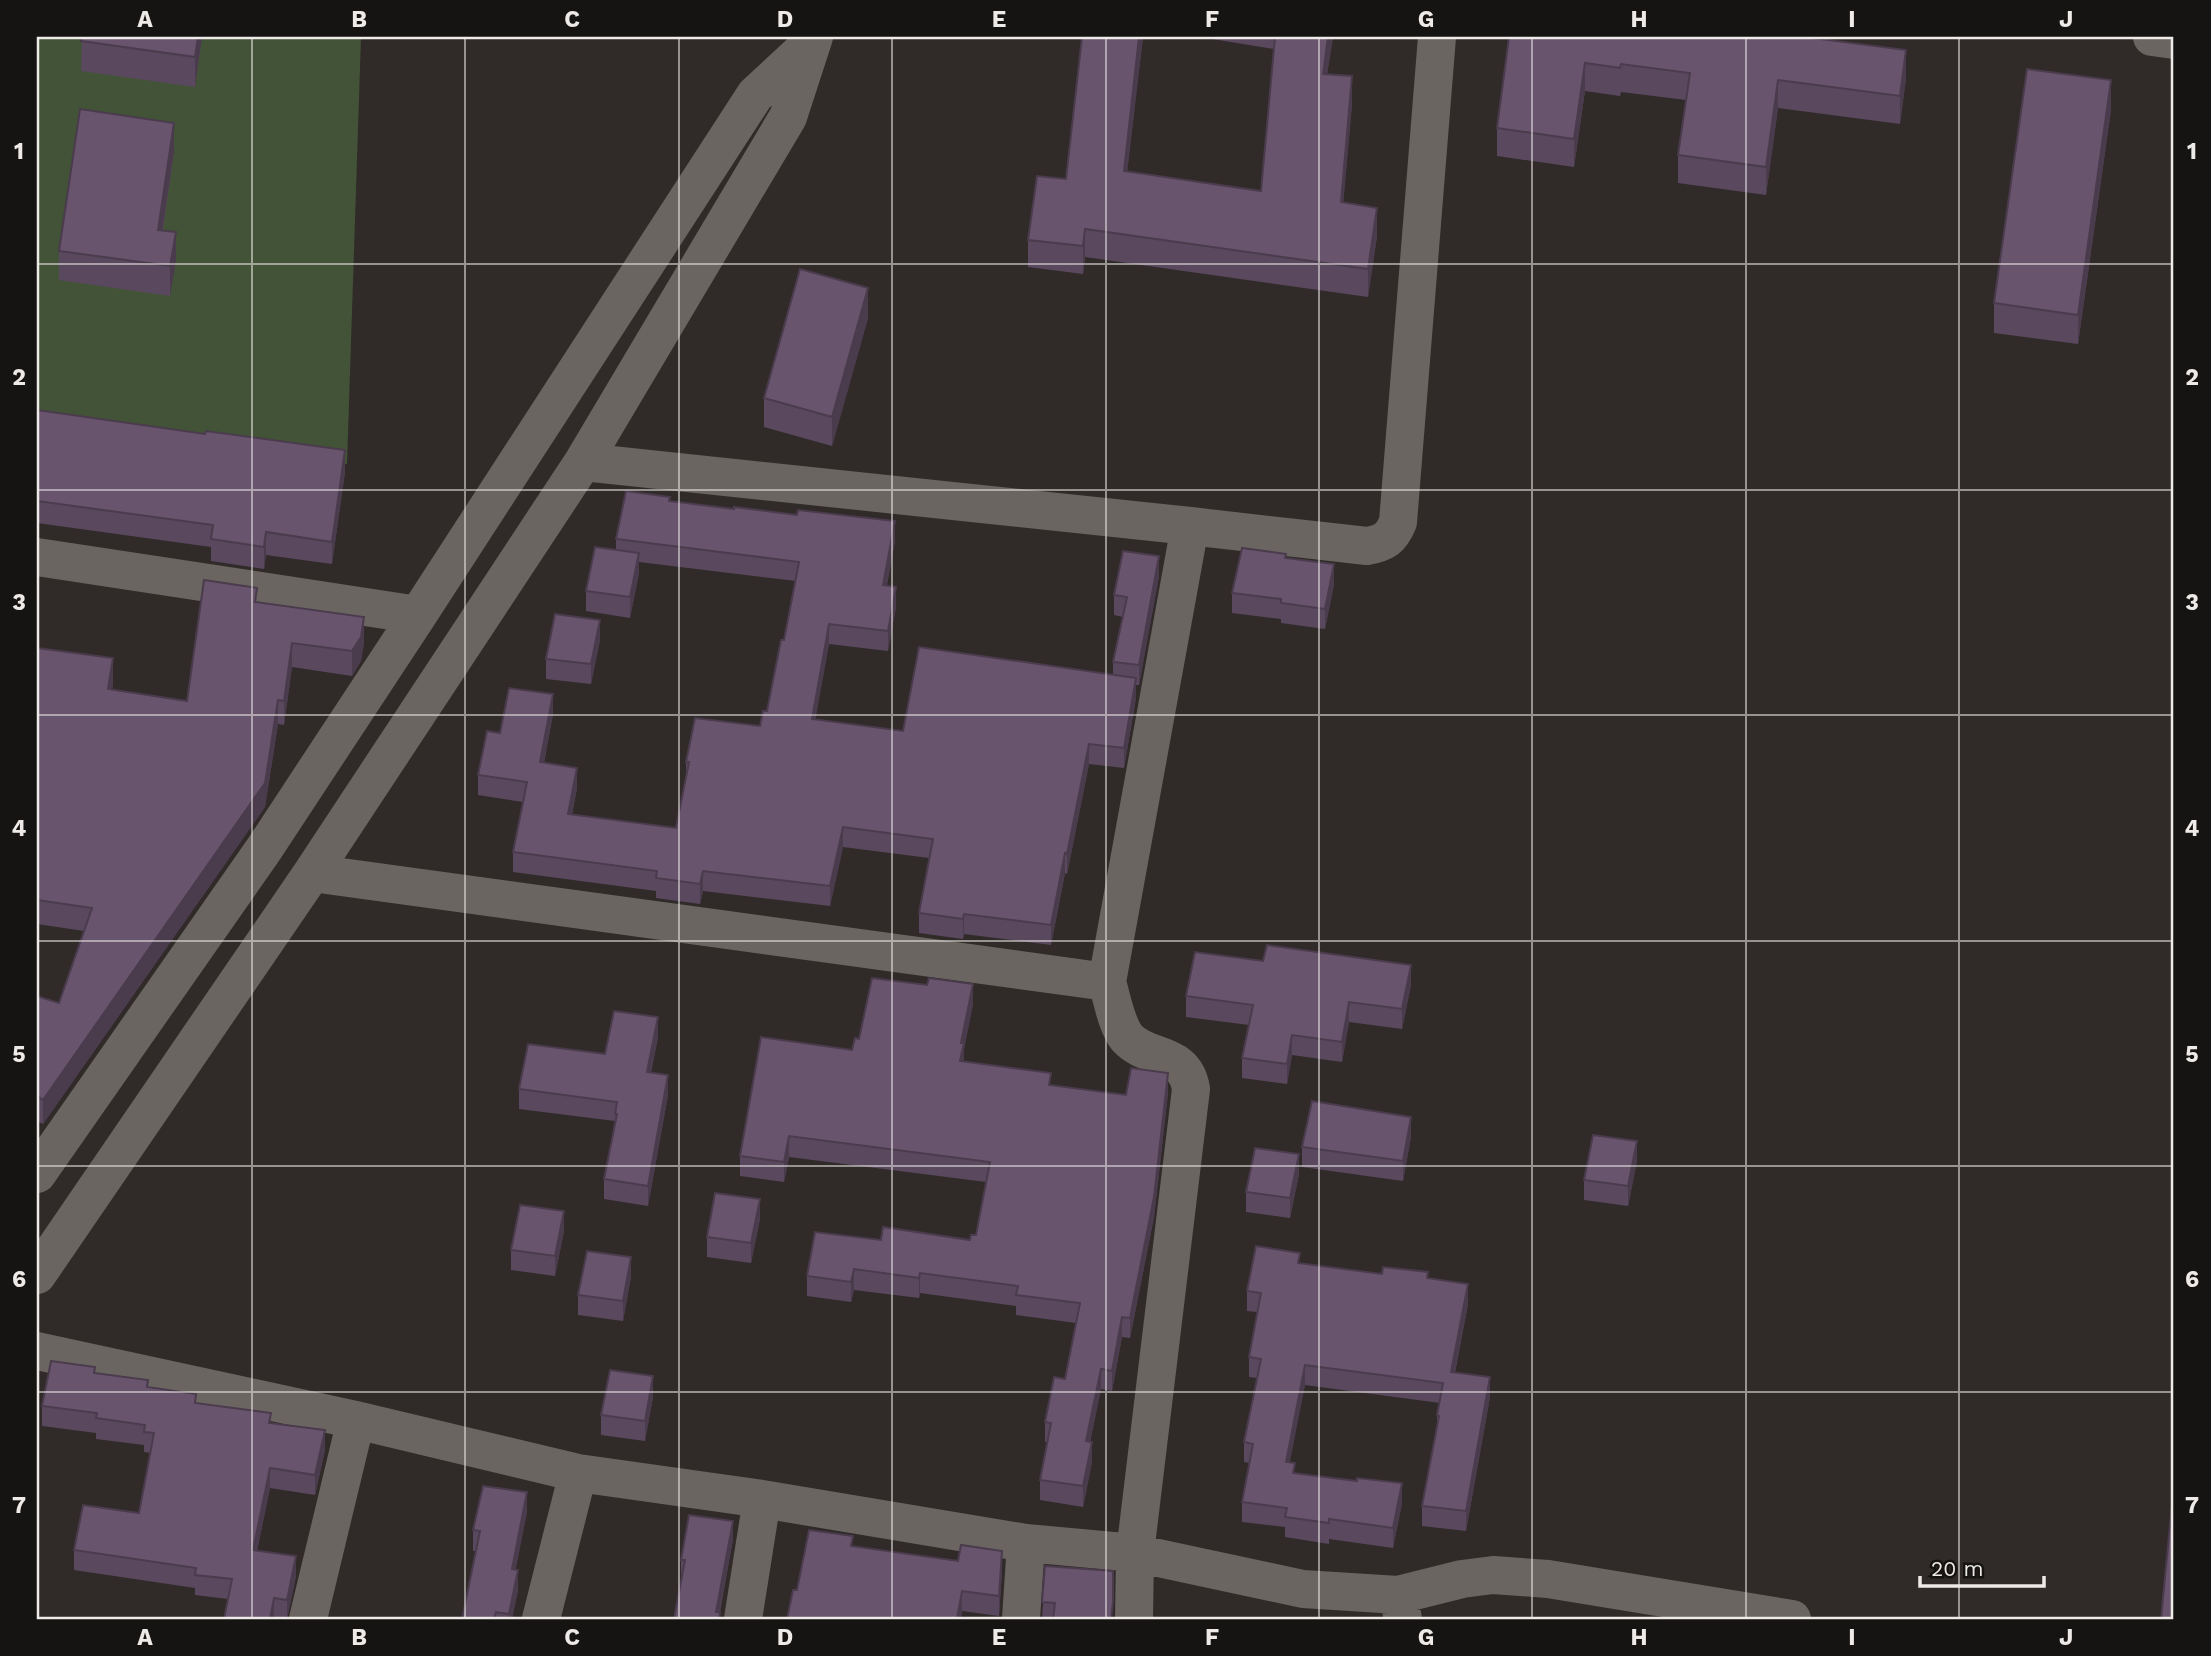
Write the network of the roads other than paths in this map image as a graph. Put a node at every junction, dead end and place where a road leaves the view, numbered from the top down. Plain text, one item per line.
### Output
1 (1437, 37) edge
2 (2152, 37) edge
3 (2174, 40) edge
4 (811, 41) edge
5 (583, 463) junction
6 (1190, 526) junction
7 (37, 557) edge
8 (418, 615) junction
9 (312, 873) junction
10 (1107, 982) junction
11 (37, 1174) edge
12 (37, 1275) edge
13 (37, 1351) edge
14 (356, 1420) junction
15 (578, 1473) junction
16 (762, 1499) junction
17 (1026, 1543) junction
18 (1135, 1553) junction
19 (1401, 1607) edge
20 (308, 1619) edge
21 (541, 1619) edge
22 (743, 1619) edge
23 (1021, 1619) edge
24 (1134, 1619) edge
25 (1792, 1619) edge

1 - 6 street
2 - 3 street
4 - 5 street
4 - 8 street
5 - 6 street
5 - 9 street
6 - 10 street
7 - 8 street
8 - 11 street
9 - 10 street
9 - 12 street
10 - 18 street
13 - 14 street
14 - 15 street
14 - 20 street
15 - 16 street
15 - 21 street
16 - 17 street
16 - 22 street
17 - 18 street
17 - 23 street
18 - 19 street
18 - 24 street
19 - 25 street

